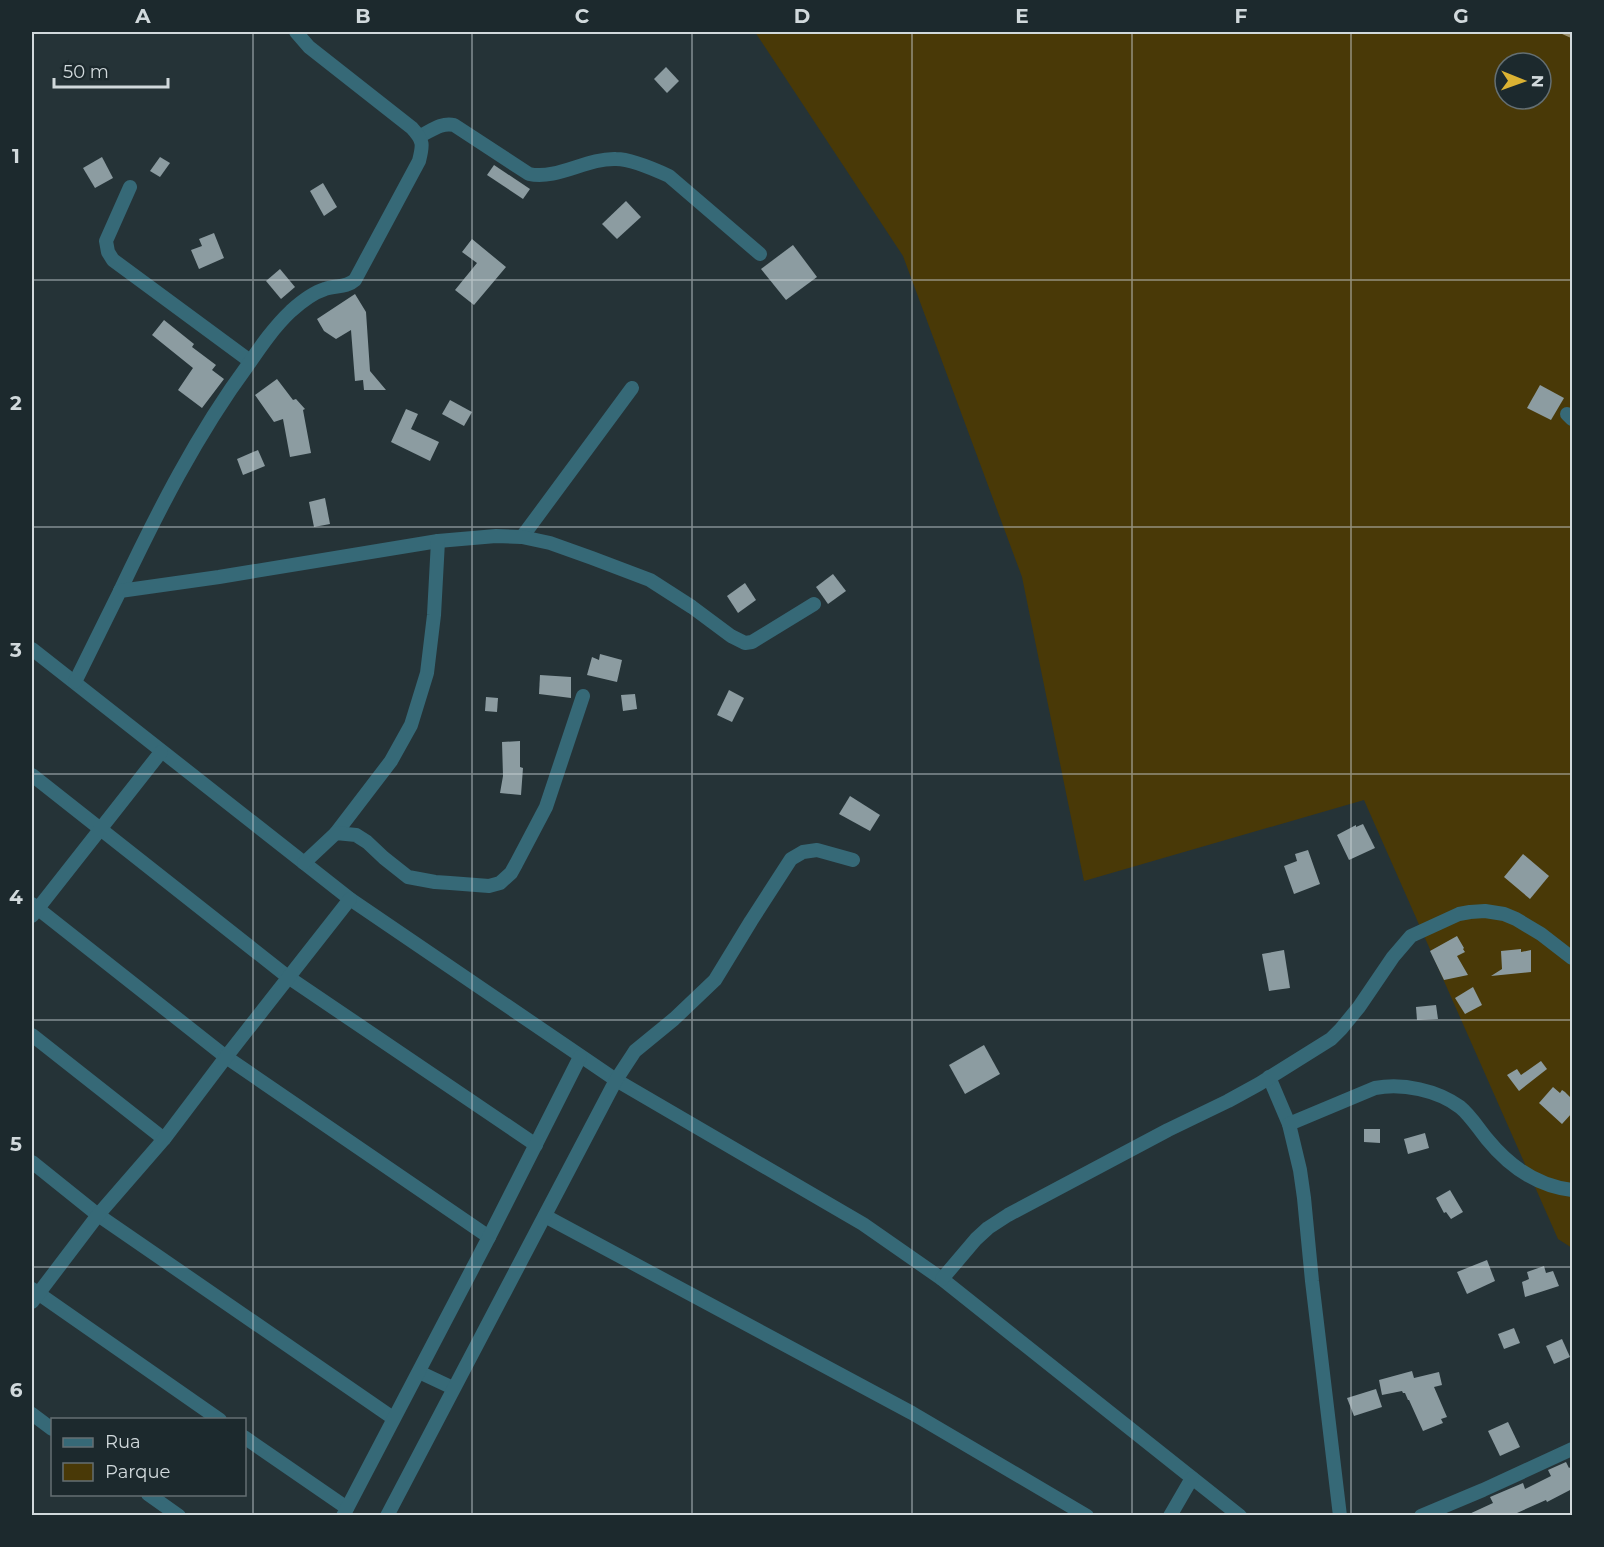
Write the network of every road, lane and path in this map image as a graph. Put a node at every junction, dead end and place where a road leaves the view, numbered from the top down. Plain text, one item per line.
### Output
1 (296, 32) edge
2 (420, 136) junction
3 (130, 187) dead end
4 (760, 254) dead end
5 (250, 361) junction
6 (632, 388) dead end
7 (522, 537) junction
8 (438, 541) junction
9 (120, 591) junction
10 (814, 604) dead end
11 (32, 649) edge
12 (75, 682) junction
13 (583, 696) dead end
14 (161, 752) junction
15 (32, 775) edge
16 (100, 828) junction
17 (336, 833) junction
18 (853, 860) dead end
19 (304, 863) junction
20 (350, 899) junction
21 (34, 910) edge
22 (1572, 958) edge
23 (288, 977) junction
24 (32, 1035) edge
25 (226, 1057) junction
26 (579, 1057) junction
27 (1269, 1077) junction
28 (616, 1080) junction
29 (1289, 1124) junction
30 (164, 1139) junction
31 (536, 1145) junction
32 (32, 1162) edge
33 (1572, 1190) edge
34 (98, 1215) junction
35 (545, 1216) junction
36 (489, 1237) junction
37 (942, 1279) junction
38 (34, 1295) edge
39 (419, 1372) junction
40 (453, 1388) junction
41 (32, 1414) edge
42 (218, 1418) edge
43 (393, 1418) junction
44 (51, 1428) edge
45 (246, 1438) edge
46 (1572, 1449) edge
47 (1192, 1478) junction
48 (151, 1496) edge
49 (345, 1512) edge
50 (179, 1515) edge
51 (387, 1515) edge
52 (1087, 1515) edge
53 (1170, 1515) edge
54 (1240, 1515) edge
55 (1340, 1515) edge
56 (1421, 1515) edge

1 - 2 street
2 - 4 street
2 - 5 street
3 - 5 street
5 - 9 street
6 - 7 street
7 - 8 street
7 - 10 street
8 - 9 street
8 - 17 street
9 - 12 street
11 - 12 street
12 - 14 street
13 - 17 street
14 - 16 street
14 - 19 street
15 - 16 street
16 - 21 street
16 - 23 street
17 - 19 street
18 - 28 street
19 - 20 street
20 - 23 street
20 - 26 street
21 - 25 street
22 - 27 street
23 - 25 street
23 - 31 street
24 - 30 street
25 - 30 street
25 - 36 street
26 - 28 street
26 - 31 street
27 - 29 street
27 - 37 street
28 - 35 street
28 - 37 street
29 - 33 street
29 - 55 street
30 - 34 street
31 - 36 street
32 - 34 street
34 - 38 street
34 - 43 street
35 - 40 street
35 - 52 street
36 - 39 street
37 - 47 street
38 - 42 street
39 - 40 street
39 - 43 street
40 - 51 street
41 - 44 street
43 - 49 street
45 - 49 street
46 - 56 street
47 - 53 street
47 - 54 street
48 - 50 street

